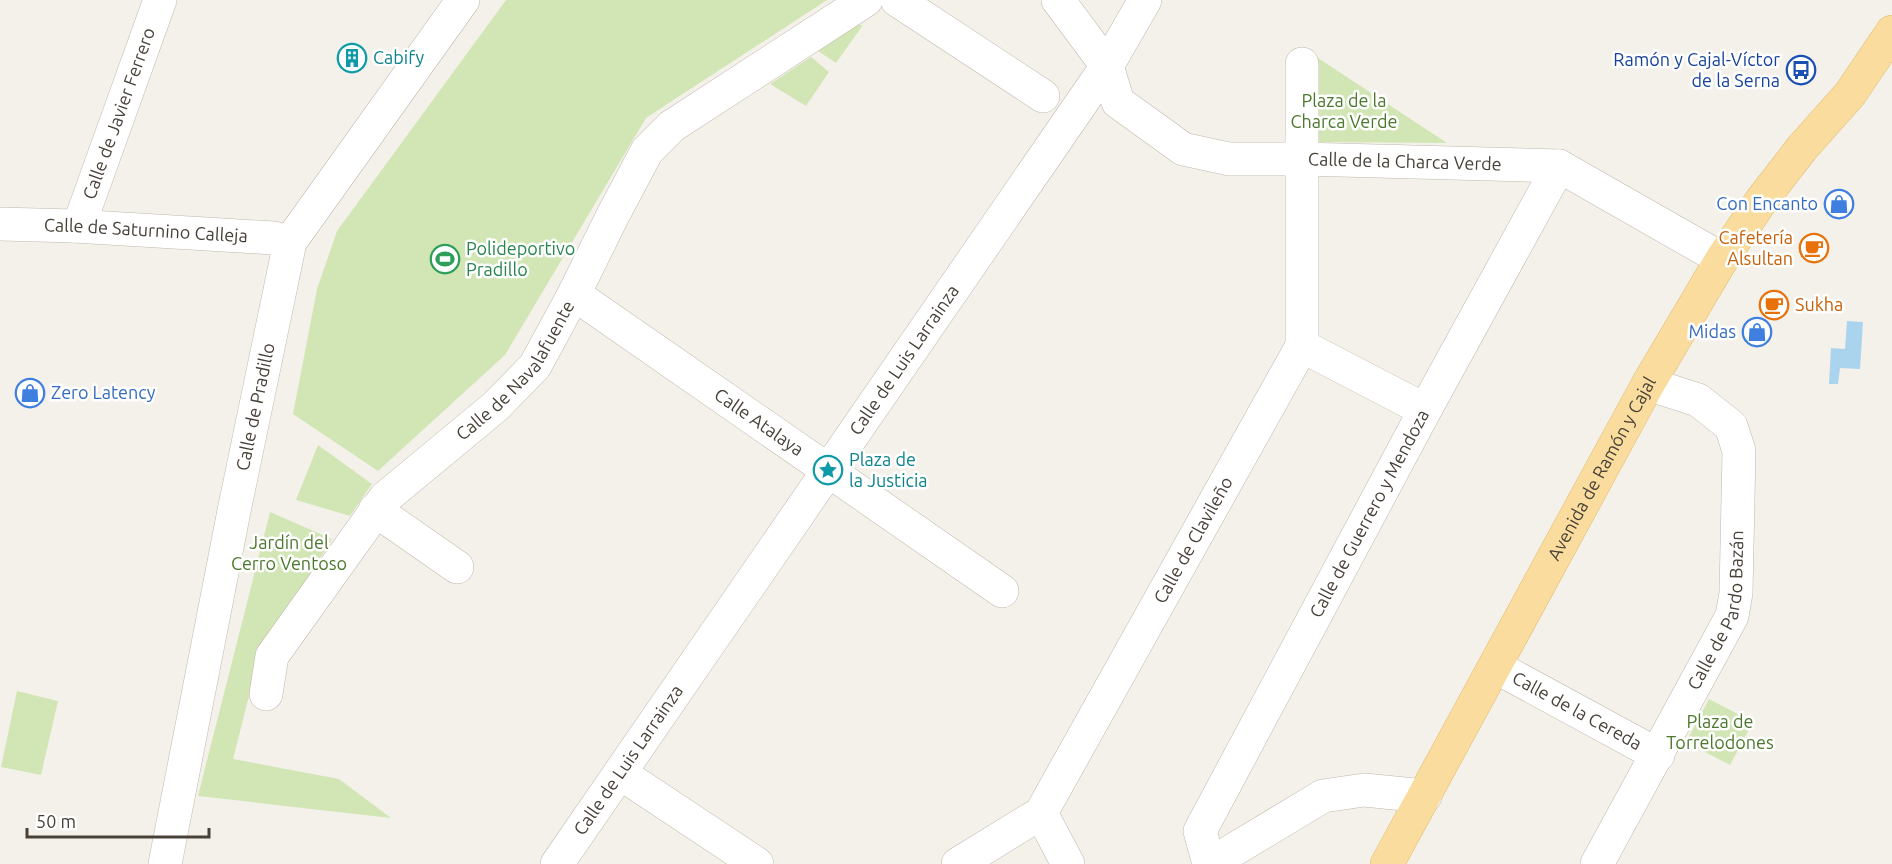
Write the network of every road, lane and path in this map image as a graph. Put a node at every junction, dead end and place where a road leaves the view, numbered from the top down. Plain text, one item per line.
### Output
1 (160, 0) edge
2 (463, 0) edge
3 (866, 0) edge
4 (897, 0) edge
5 (1058, 0) edge
6 (1145, 0) edge
7 (1892, 32) edge
8 (1302, 64) dead end
9 (1107, 66) junction
10 (1892, 71) edge
11 (1850, 94) junction
12 (1043, 96) dead end
13 (1302, 159) junction
14 (1559, 166) junction
15 (0, 224) edge
16 (74, 226) junction
17 (290, 242) junction
18 (1722, 259) junction
19 (574, 294) junction
20 (1302, 346) junction
21 (1648, 384) junction
22 (1425, 410) junction
23 (828, 469) junction
24 (375, 510) junction
25 (457, 567) dead end
26 (1002, 591) dead end
27 (1496, 667) junction
28 (266, 694) dead end
29 (1658, 755) junction
30 (620, 773) junction
31 (1425, 796) junction
32 (1041, 813) junction
33 (563, 856) edge
34 (165, 864) edge
35 (757, 864) edge
36 (958, 864) edge
37 (1068, 864) edge
38 (1209, 864) edge
39 (1387, 864) edge
40 (1597, 864) edge

1 - 16 street, Calle de Javier Ferrero
2 - 17 street, Calle de Pradillo
3 - 19 street, Calle de Navalafuente
4 - 12 street
5 - 9 street, Calle de la Charca Verde
6 - 9 street, Calle de Luis Larrainza
7 - 11 main road, Avenida de Ramón y Cajal
8 - 13 street
9 - 13 street, Calle de la Charca Verde
9 - 23 street, Calle de Luis Larrainza
10 - 11 main road, Avenida de Ramón y Cajal
11 - 18 main road, Avenida de Ramón y Cajal
13 - 14 street, Calle de la Charca Verde
13 - 20 street, Calle de Clavileño
14 - 18 street, Calle de la Charca Verde
14 - 22 street, Calle de Guerrero y Mendoza
15 - 16 street, Calle de Saturnino Calleja
16 - 17 street, Calle de Saturnino Calleja
17 - 34 street, Calle de Pradillo
18 - 21 main road, Avenida de Ramón y Cajal
19 - 23 street, Calle Atalaya
19 - 24 street, Calle de Navalafuente
20 - 22 street
20 - 32 street, Calle de Clavileño
21 - 27 main road, Avenida de Ramón y Cajal
21 - 29 street, Calle de Pardo Bazán
22 - 38 street, Calle de Guerrero y Mendoza
23 - 26 street, Calle Atalaya
23 - 30 street, Calle de Luis Larrainza
24 - 25 street
24 - 28 street, Calle de Navalafuente
27 - 29 street, Calle de la Cereda
27 - 31 main road, Avenida de Ramón y Cajal
29 - 40 street, Calle de Pardo Bazán
30 - 33 street, Calle de Luis Larrainza
30 - 35 street
31 - 38 street
31 - 39 main road, Avenida de Ramón y Cajal
32 - 36 street, Calle de Clavileño
32 - 37 street

